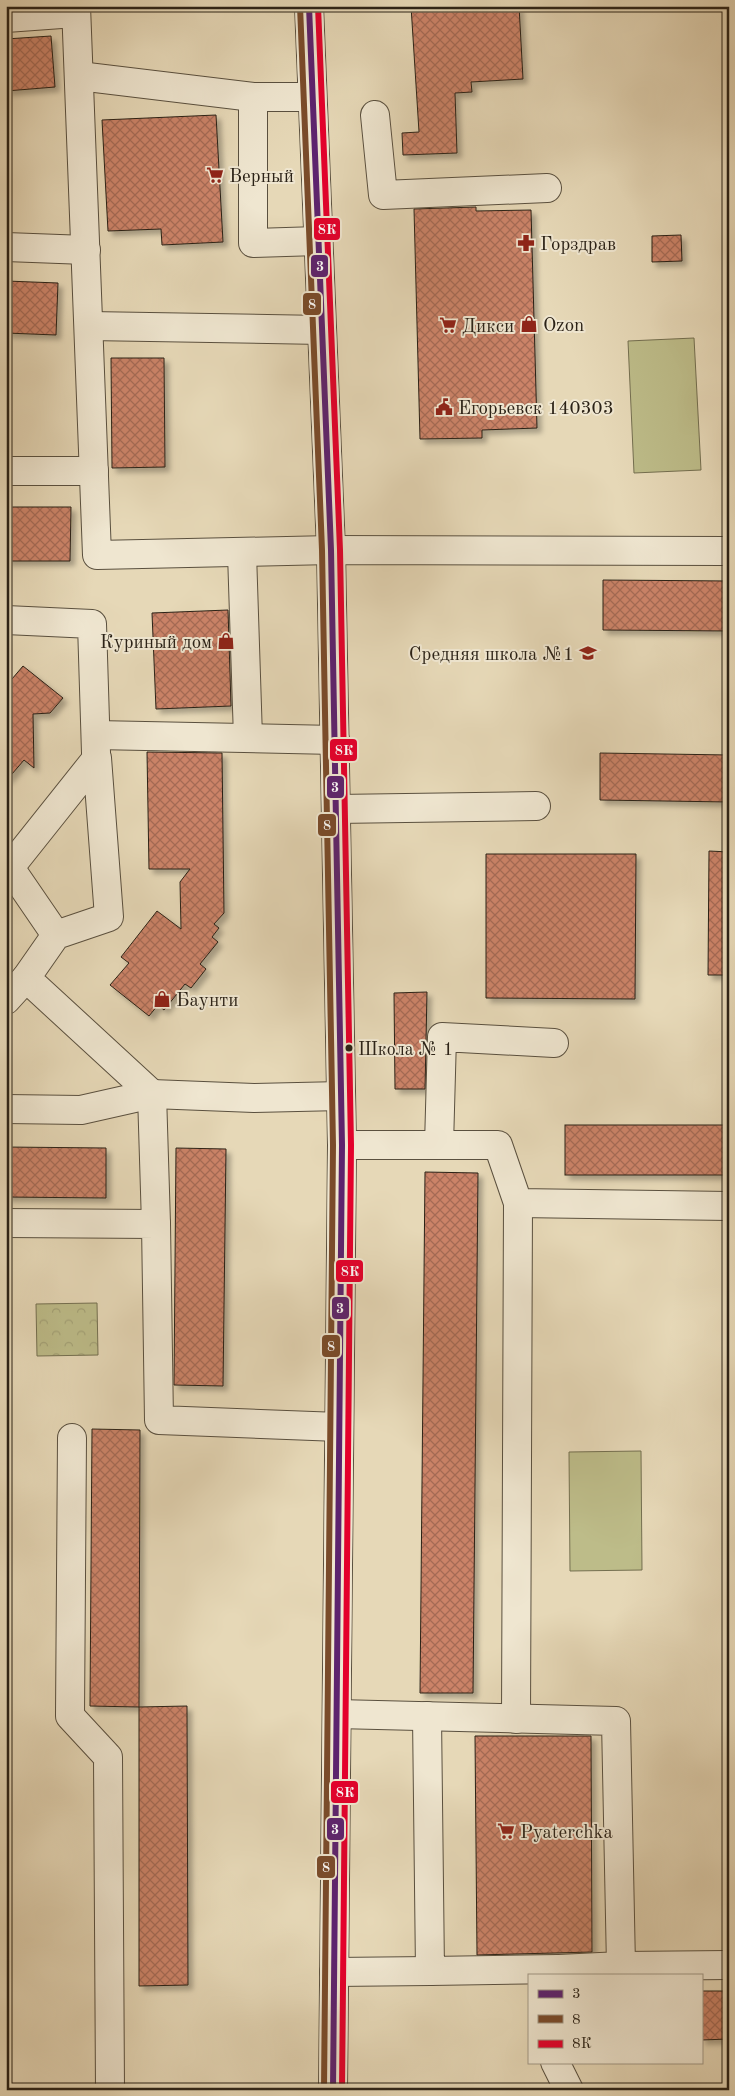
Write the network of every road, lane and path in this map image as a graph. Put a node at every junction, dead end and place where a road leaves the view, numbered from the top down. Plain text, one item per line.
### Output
1 (309, 6) edge
2 (76, 9) edge
3 (6, 18) edge
4 (79, 76) junction
5 (254, 97) junction
6 (312, 97) junction
7 (375, 116) dead end
8 (547, 188) dead end
9 (318, 241) junction
10 (6, 247) edge
11 (86, 250) junction
12 (89, 326) junction
13 (322, 330) junction
14 (6, 471) edge
15 (94, 471) junction
16 (331, 550) junction
17 (729, 551) edge
18 (242, 552) junction
19 (6, 620) edge
20 (248, 738) junction
21 (334, 740) junction
22 (96, 747) junction
23 (536, 806) dead end
24 (336, 809) junction
25 (9, 864) edge
26 (56, 935) junction
27 (26, 978) junction
28 (6, 1000) edge
29 (554, 1043) dead end
30 (152, 1094) junction
31 (341, 1096) junction
32 (6, 1110) edge
33 (342, 1145) junction
34 (438, 1145) junction
35 (518, 1203) junction
36 (729, 1206) edge
37 (6, 1223) edge
38 (156, 1224) junction
39 (339, 1427) junction
40 (72, 1438) dead end
41 (337, 1714) junction
42 (427, 1716) junction
43 (516, 1719) junction
44 (729, 1965) edge
45 (621, 1966) junction
46 (430, 1971) junction
47 (334, 1972) junction
48 (559, 1972) edge
49 (556, 2064) edge
50 (110, 2090) edge
51 (333, 2090) edge
52 (569, 2090) edge

1 - 6 street
2 - 3 street
2 - 4 street
4 - 5 street
4 - 11 street
5 - 6 street
5 - 9 street
6 - 9 street
7 - 8 street
9 - 13 street
10 - 11 street
11 - 12 street
12 - 13 street
12 - 15 street
13 - 16 street
14 - 15 street
15 - 18 street
16 - 17 street
16 - 18 street
16 - 21 street
18 - 20 street
19 - 22 street
20 - 21 street
20 - 22 street
21 - 24 street
22 - 25 street
22 - 26 street
23 - 24 street
24 - 31 street
25 - 26 street
26 - 27 street
27 - 28 street
27 - 30 street
29 - 34 street
30 - 31 street
30 - 32 street
30 - 38 street
31 - 33 street
33 - 34 street
33 - 39 street
34 - 35 street
35 - 36 street
35 - 43 street
37 - 38 street
38 - 39 street
39 - 41 street
40 - 50 street
41 - 42 street
41 - 47 street
42 - 43 street
42 - 46 street
43 - 45 street
44 - 45 street
45 - 48 street
46 - 47 street
46 - 48 street
47 - 51 street
49 - 52 street

